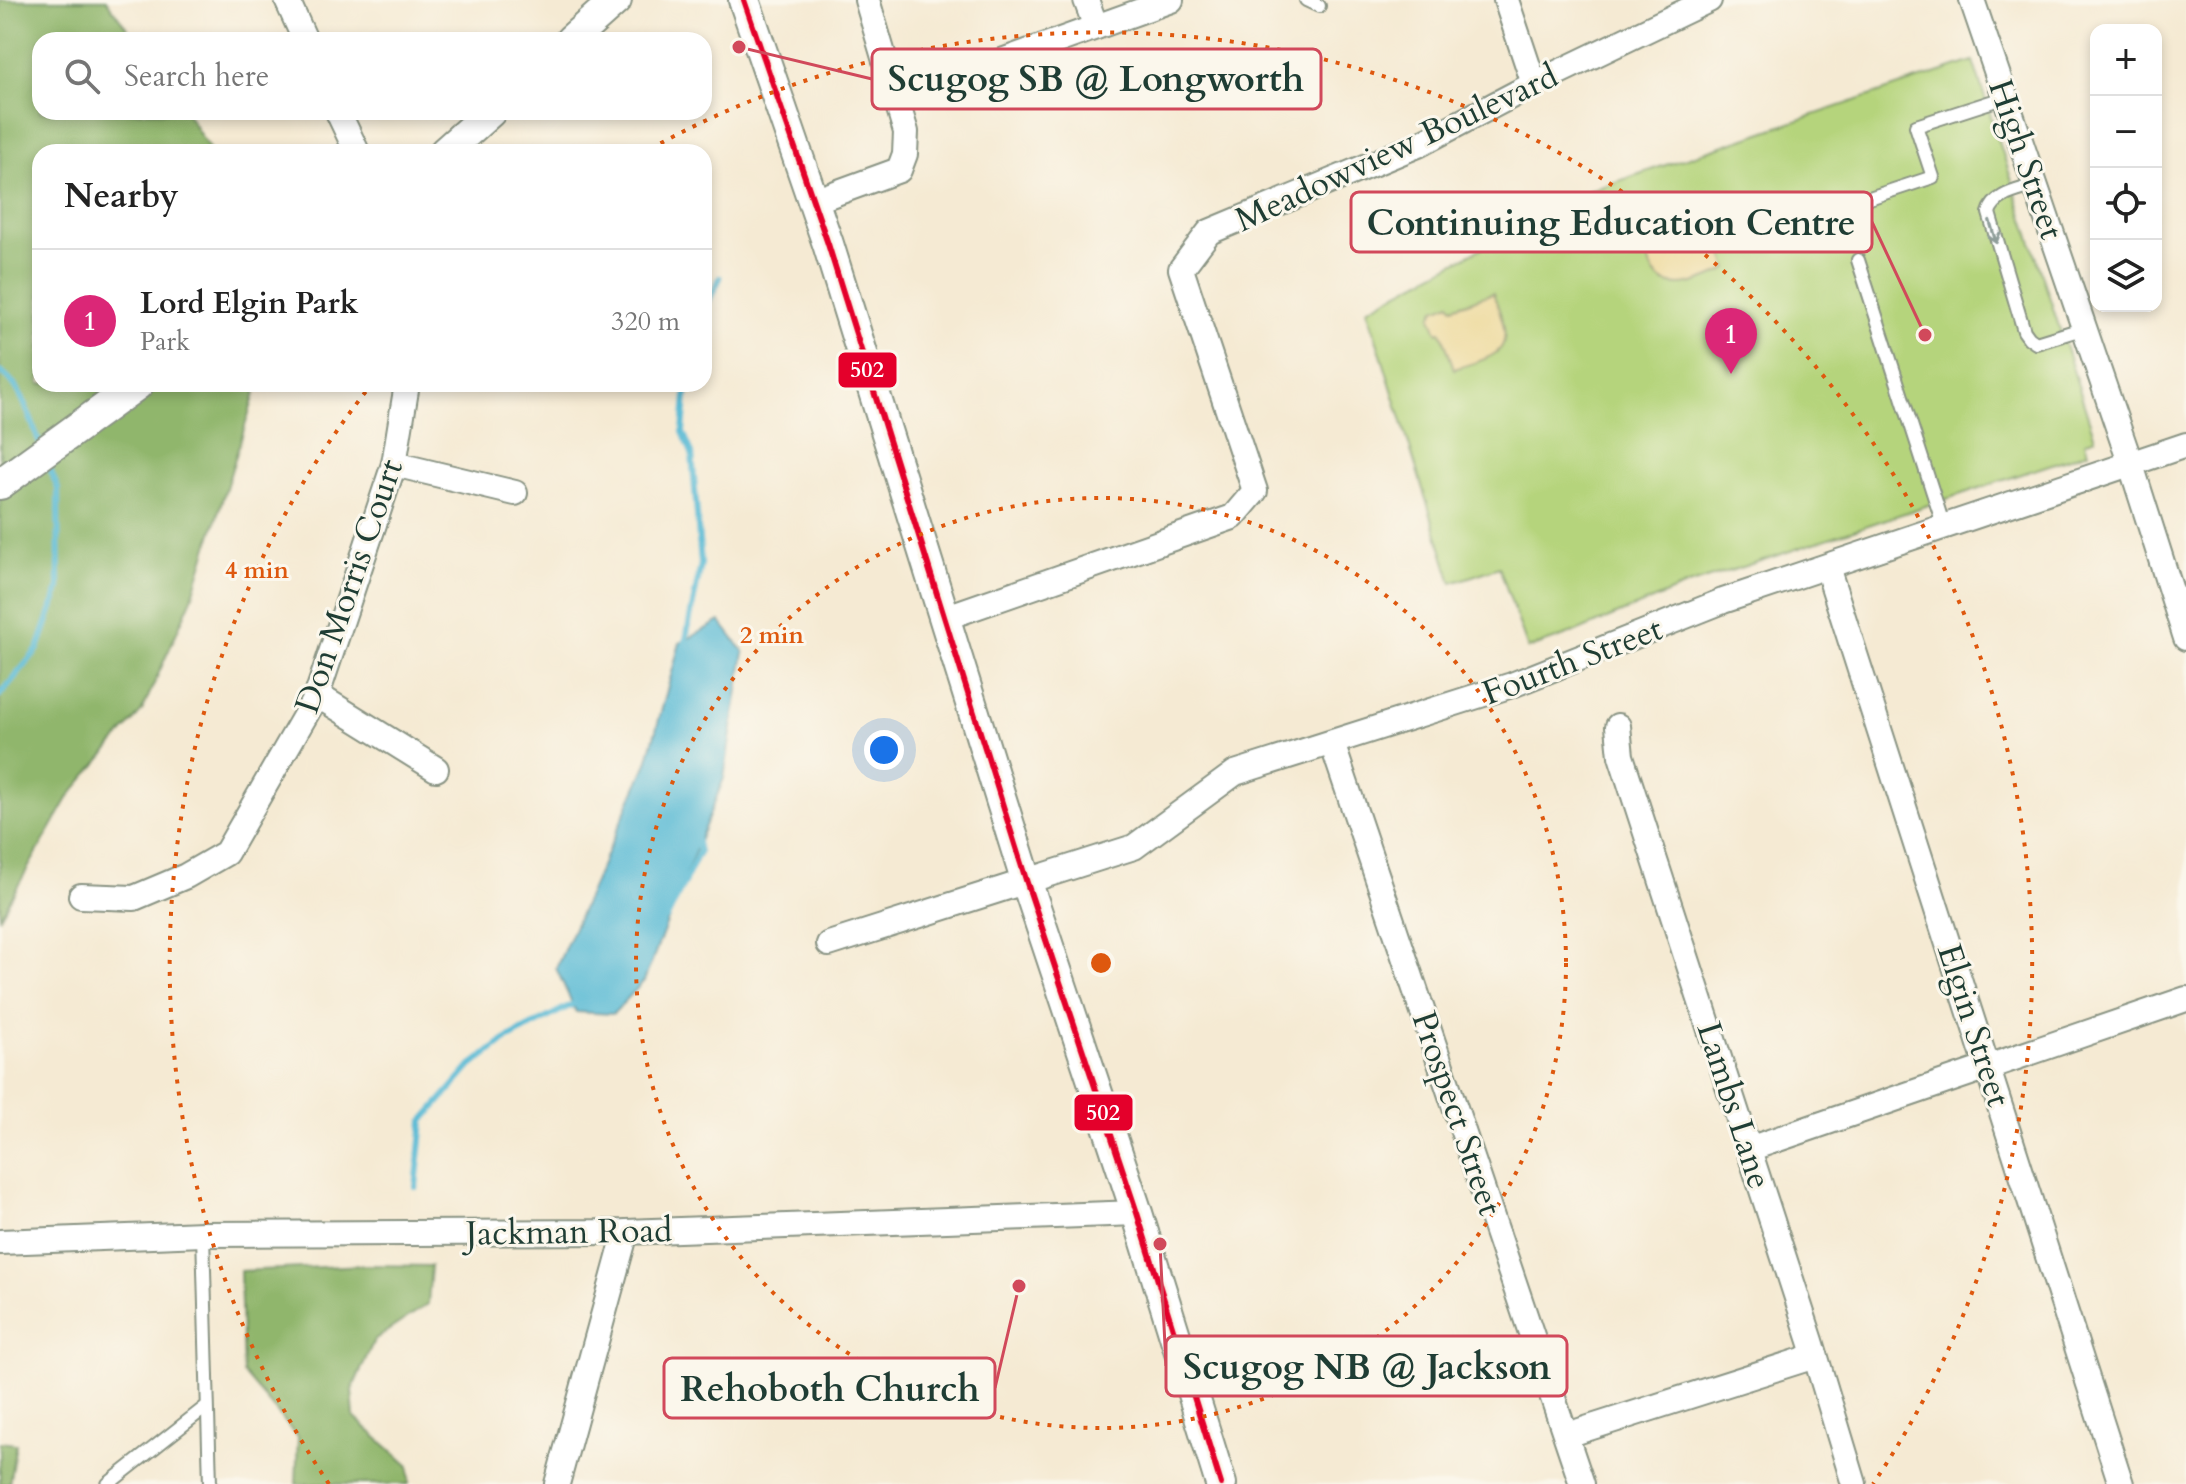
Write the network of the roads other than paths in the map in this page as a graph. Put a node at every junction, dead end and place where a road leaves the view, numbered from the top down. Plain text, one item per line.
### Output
1 (287, 0) edge
2 (616, 0) edge
3 (744, 0) edge
4 (867, 0) edge
5 (1086, 0) edge
6 (1171, 0) edge
7 (1306, 0) edge
8 (1506, 0) edge
9 (1709, 0) edge
10 (1972, 0) edge
11 (1319, 6) dead end
12 (1096, 27) junction
13 (301, 32) edge
14 (580, 32) edge
15 (1534, 84) junction
16 (2006, 97) junction
17 (898, 102) junction
18 (342, 120) edge
19 (481, 120) edge
20 (353, 144) edge
21 (454, 144) edge
22 (2036, 185) junction
23 (814, 201) junction
24 (1848, 205) dead end
25 (1858, 260) dead end
26 (2085, 328) junction
27 (127, 392) edge
28 (406, 392) edge
29 (2186, 445) edge
30 (394, 464) junction
31 (2131, 465) junction
32 (0, 484) edge
33 (515, 493) dead end
34 (1944, 527) junction
35 (1827, 567) junction
36 (944, 618) junction
37 (2186, 638) edge
38 (317, 695) junction
39 (1618, 726) dead end
40 (1332, 743) junction
41 (436, 769) dead end
42 (1027, 883) junction
43 (81, 896) dead end
44 (829, 944) dead end
45 (2186, 999) edge
46 (1988, 1065) junction
47 (1749, 1149) junction
48 (1137, 1213) junction
49 (626, 1232) junction
50 (203, 1234) junction
51 (0, 1242) edge
52 (1815, 1356) junction
53 (207, 1406) junction
54 (1567, 1435) junction
55 (108, 1484) edge
56 (210, 1484) edge
57 (557, 1484) edge
58 (1221, 1484) edge
59 (1582, 1484) edge
60 (1854, 1484) edge
61 (2121, 1484) edge

1 - 13 street
2 - 14 street
3 - 23 street
4 - 17 street
5 - 12 street
6 - 12 street
7 - 11 lane
8 - 15 street
9 - 15 street, Meadowview Boulevard
10 - 16 street, High Street
12 - 17 street
15 - 36 street, Meadowview Boulevard
16 - 22 street, High Street
16 - 24 lane
17 - 23 street
18 - 20 street
19 - 21 street
22 - 26 street, High Street
22 -> 26 lane
23 - 36 street
25 - 34 lane
26 - 31 street, High Street
27 - 32 street
28 - 30 street, Don Morris Court
29 - 31 street, Fourth Street
30 - 33 street
30 - 38 street, Don Morris Court
31 - 34 street, Fourth Street
31 - 37 street, High Street
34 - 35 street, Fourth Street
35 - 40 street, Fourth Street
35 - 46 street, Elgin Street
36 - 42 street
38 - 41 street
38 - 43 street, Don Morris Court
39 - 47 street, Lambs Lane
40 - 42 street, Fourth Street
40 - 54 street, Prospect Street
42 - 44 street, Fourth Street
42 - 48 street
45 - 46 street
46 - 47 street
46 - 61 street, Elgin Street
47 - 52 street, Lambs Lane
48 - 49 street, Jackman Road
48 - 58 street
49 - 50 street, Jackman Road
49 - 57 street
50 - 51 street, Jackman Road
50 - 53 lane
52 - 54 street
52 - 60 street, Lambs Lane
53 - 55 lane
53 - 56 lane
54 - 59 street, Prospect Street

